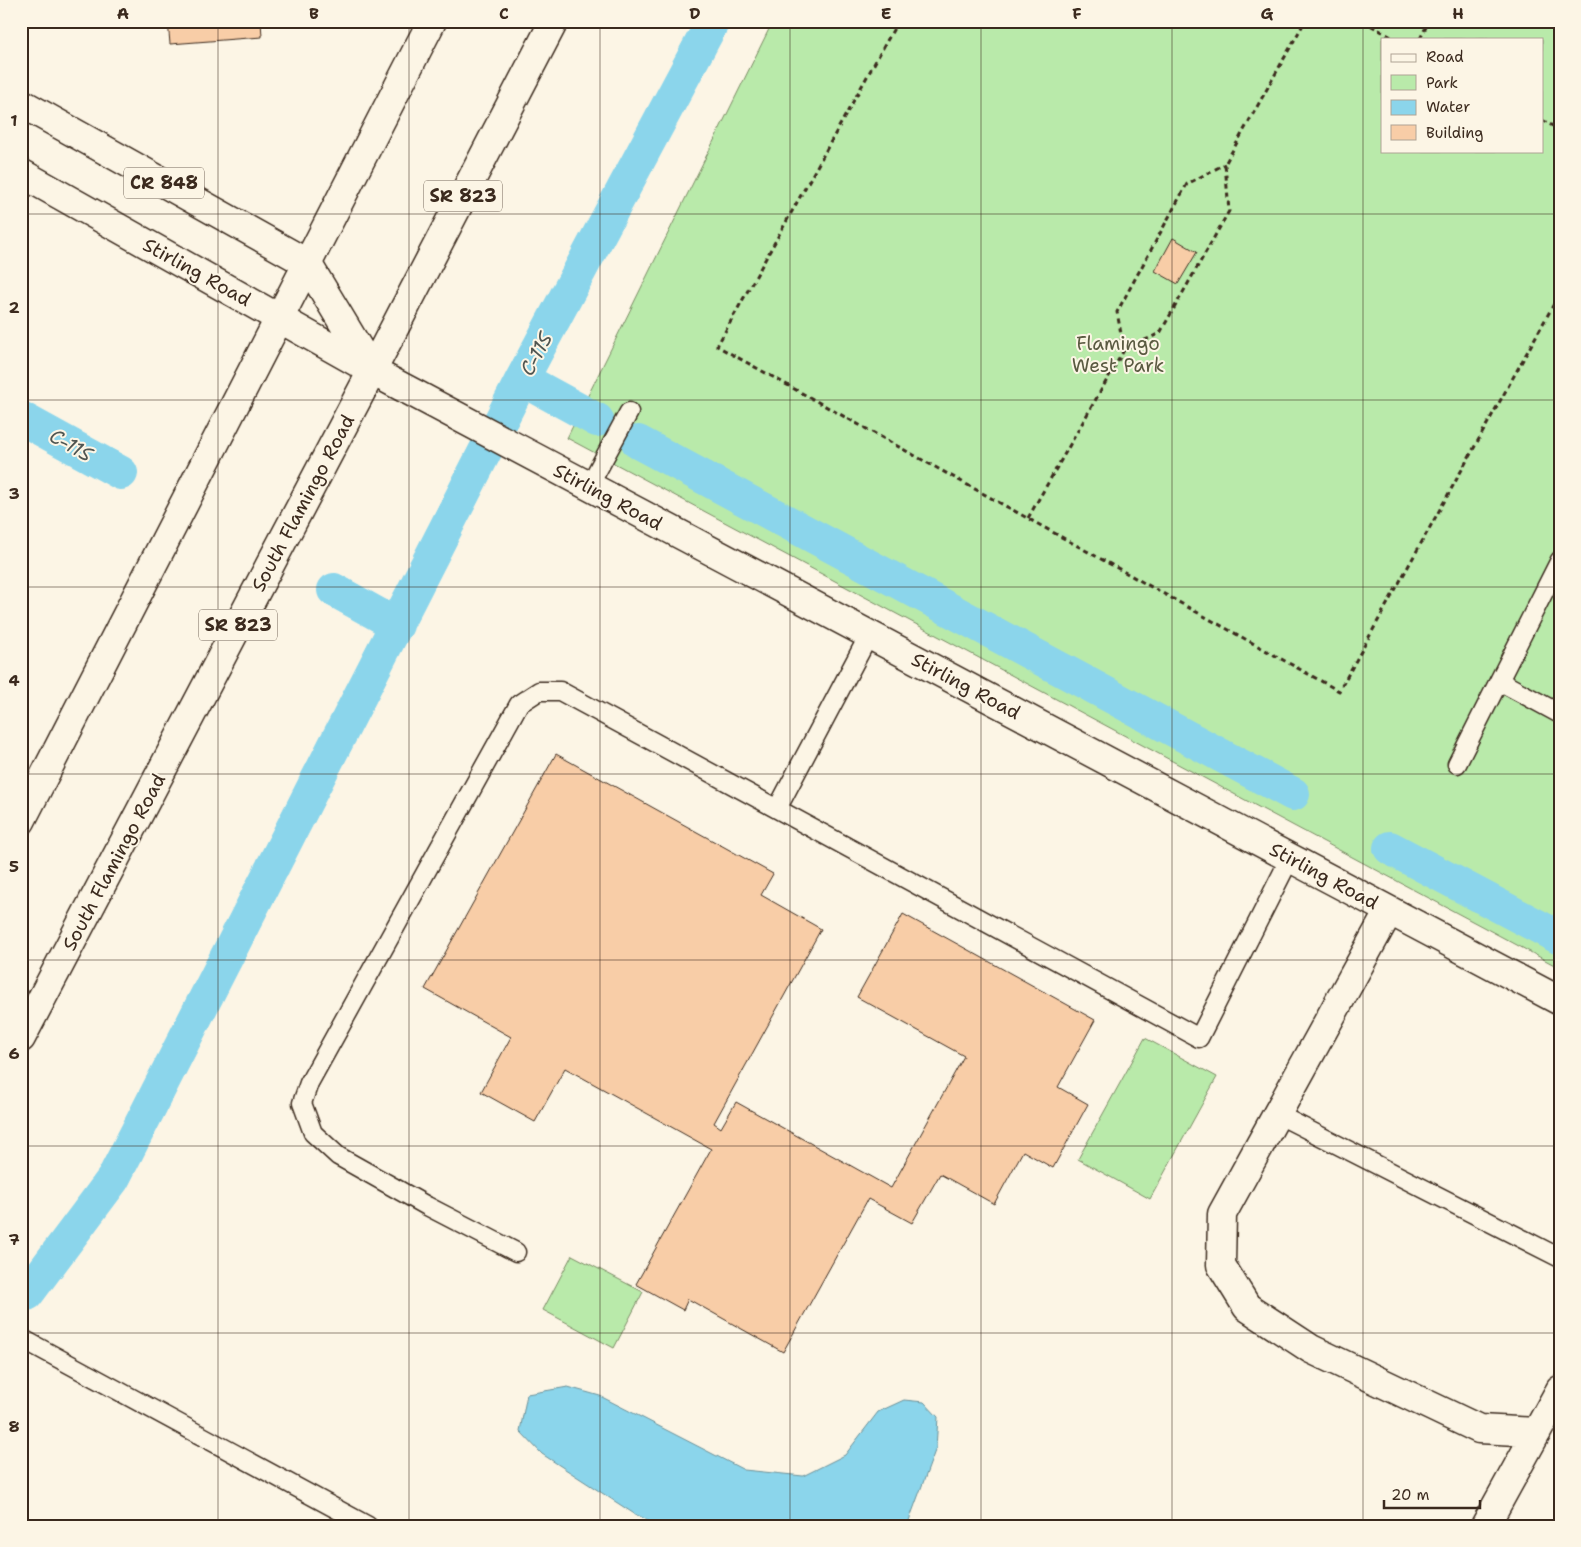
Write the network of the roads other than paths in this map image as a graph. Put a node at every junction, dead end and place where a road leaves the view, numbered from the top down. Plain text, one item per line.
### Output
1 (432, 21) edge
2 (554, 21) edge
3 (21, 103) edge
4 (21, 174) edge
5 (307, 263) junction
6 (280, 318) junction
7 (372, 371) junction
8 (629, 412) dead end
9 (589, 486) junction
10 (1560, 560) edge
11 (869, 635) junction
12 (1499, 681) junction
13 (1560, 714) edge
14 (1457, 764) dead end
15 (777, 809) junction
16 (21, 821) edge
17 (1290, 858) junction
18 (1390, 911) junction
19 (1560, 1001) edge
20 (21, 1038) edge
21 (1277, 1114) junction
22 (516, 1252) dead end
23 (1560, 1258) edge
24 (21, 1338) edge
25 (1560, 1390) edge
26 (1537, 1432) junction
27 (368, 1526) edge
28 (1485, 1526) edge

1 - 5 main road
2 - 7 main road, South Flamingo Road / SR 823
3 - 5 main road, CR 848
4 - 6 main road, Stirling Road
5 - 6 main road
5 - 7 main road, CR 848
6 - 7 main road, Stirling Road
6 - 16 main road
7 - 9 main road, Stirling Road
7 - 20 main road, South Flamingo Road / SR 823
8 - 9 lane
9 - 11 main road, Stirling Road
10 - 12 lane
11 - 15 lane
11 - 17 main road, Stirling Road
12 - 13 lane
12 - 14 lane
15 - 17 lane
15 - 22 lane
17 - 18 main road, Stirling Road
18 - 19 main road, Stirling Road
18 - 21 main road
21 - 23 lane
21 - 26 main road
24 - 27 lane
25 - 26 main road
26 - 28 main road

